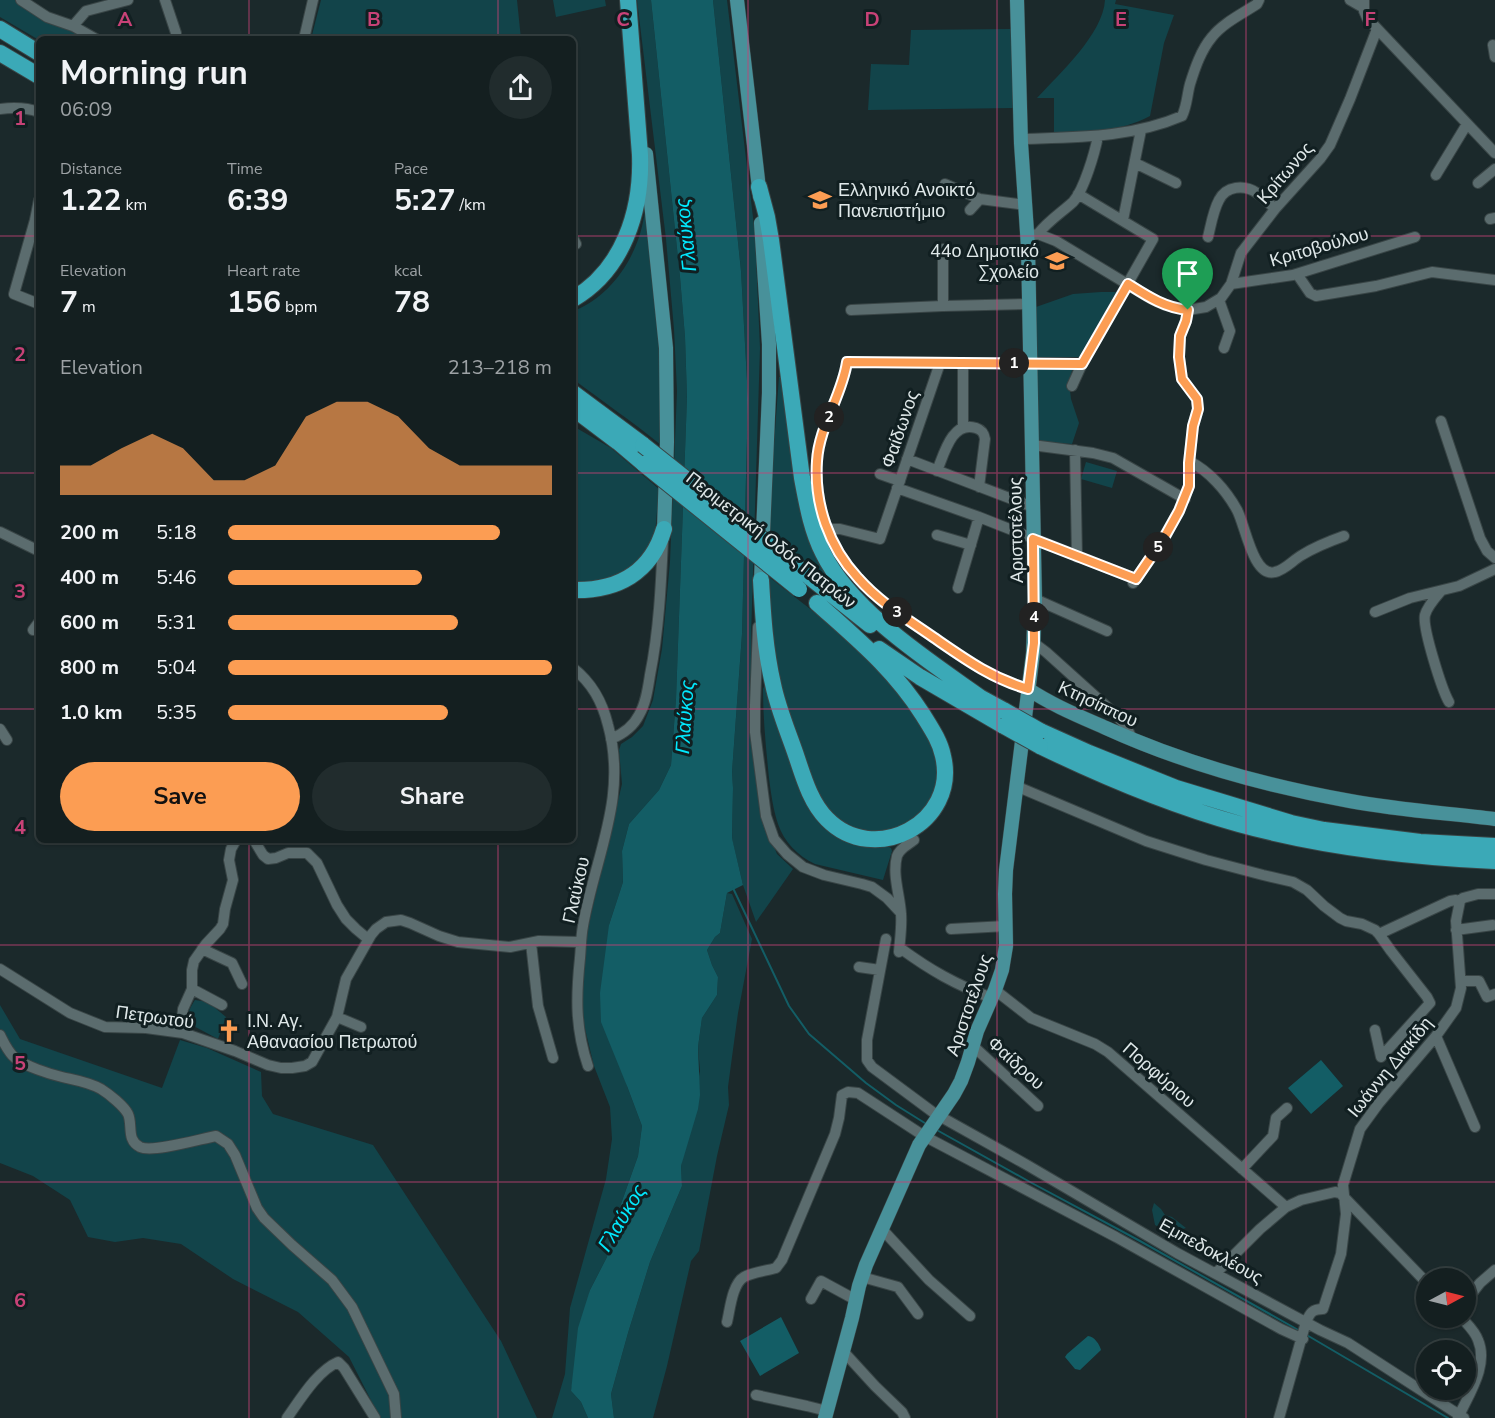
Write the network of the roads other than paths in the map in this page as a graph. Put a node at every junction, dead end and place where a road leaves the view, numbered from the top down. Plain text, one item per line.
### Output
1 (21, 0) edge
2 (128, 0) edge
3 (165, 0) edge
4 (313, 0) edge
5 (628, 0) edge
6 (737, 0) edge
7 (1017, 0) edge
8 (1259, 0) edge
9 (1350, 0) edge
10 (1364, 4) edge
11 (87, 6) edge
12 (73, 26) junction
13 (0, 29) edge
14 (1377, 29) junction
15 (176, 33) dead end
16 (91, 36) edge
17 (305, 36) edge
18 (36, 50) edge
19 (0, 53) edge
20 (36, 74) edge
21 (0, 110) edge
22 (36, 111) edge
23 (1467, 124) junction
24 (1141, 130) junction
25 (1098, 136) junction
26 (1021, 139) junction
27 (1495, 153) edge
28 (1135, 164) junction
29 (1495, 169) edge
30 (1436, 175) dead end
31 (1176, 183) dead end
32 (1478, 183) dead end
33 (945, 184) dead end
34 (759, 187) junction
35 (1078, 194) junction
36 (980, 199) junction
37 (1025, 205) junction
38 (1275, 209) junction
39 (970, 210) dead end
40 (36, 215) edge
41 (1123, 220) junction
42 (1033, 235) junction
43 (1208, 237) dead end
44 (1415, 237) dead end
45 (943, 249) dead end
46 (1297, 274) junction
47 (1495, 280) edge
48 (1128, 284) junction
49 (1231, 284) junction
50 (576, 297) edge
51 (1219, 300) junction
52 (36, 303) edge
53 (1029, 304) junction
54 (943, 306) junction
55 (851, 310) dead end
56 (1188, 310) junction
57 (1224, 348) dead end
58 (940, 363) junction
59 (963, 363) junction
60 (1030, 363) junction
61 (1082, 364) junction
62 (1072, 386) dead end
63 (576, 396) edge
64 (576, 410) edge
65 (576, 421) edge
66 (1441, 421) dead end
67 (963, 428) junction
68 (820, 443) joint
69 (1032, 446) junction
70 (1075, 450) junction
71 (642, 456) junction
72 (908, 459) junction
73 (1189, 461) junction
74 (937, 471) junction
75 (880, 474) dead end
76 (898, 484) junction
77 (979, 487) junction
78 (1185, 499) junction
79 (1033, 507) junction
80 (979, 517) junction
81 (664, 529) junction
82 (828, 529) junction
83 (0, 532) edge
84 (937, 535) dead end
85 (1344, 536) dead end
86 (1033, 539) junction
87 (971, 545) junction
88 (36, 550) edge
89 (1077, 556) junction
90 (1494, 562) edge
91 (761, 580) junction
92 (803, 582) junction
93 (958, 588) dead end
94 (576, 590) edge
95 (1441, 591) junction
96 (1035, 599) junction
97 (817, 603) junction
98 (1375, 612) dead end
99 (1107, 631) dead end
100 (1034, 643) junction
101 (576, 671) edge
102 (1028, 689) junction
103 (981, 698) junction
104 (1449, 702) dead end
105 (1004, 719) junction
106 (0, 729) edge
107 (1040, 738) junction
108 (611, 739) junction
109 (7, 740) dead end
110 (1133, 741) junction
111 (1016, 786) junction
112 (1495, 819) edge
113 (914, 840) dead end
114 (234, 843) edge
115 (256, 843) edge
116 (1495, 846) edge
117 (1495, 861) edge
118 (1495, 894) edge
119 (1460, 901) junction
120 (901, 913) junction
121 (1494, 924) edge
122 (1006, 926) junction
123 (951, 929) dead end
124 (1456, 930) junction
125 (1379, 934) junction
126 (368, 939) junction
127 (886, 939) dead end
128 (531, 942) junction
129 (581, 942) junction
130 (202, 949) junction
131 (232, 963) junction
132 (243, 964) dead end
133 (860, 967) dead end
134 (0, 969) edge
135 (880, 970) junction
136 (1461, 981) junction
137 (242, 984) dead end
138 (192, 989) junction
139 (993, 994) junction
140 (1495, 994) edge
141 (222, 1005) dead end
142 (337, 1017) junction
143 (361, 1027) dead end
144 (1375, 1030) dead end
145 (183, 1033) junction
146 (0, 1035) edge
147 (1436, 1036) junction
148 (972, 1045) junction
149 (553, 1058) dead end
150 (588, 1066) dead end
151 (1038, 1106) dead end
152 (1287, 1108) dead end
153 (938, 1117) junction
154 (1474, 1127) dead end
155 (926, 1134) junction
156 (1242, 1169) junction
157 (1345, 1199) junction
158 (1286, 1207) junction
159 (881, 1228) junction
160 (1495, 1270) edge
161 (1416, 1272) edge
162 (1216, 1273) junction
163 (862, 1277) junction
164 (1476, 1288) edge
165 (811, 1299) dead end
166 (856, 1300) junction
167 (1323, 1309) junction
168 (918, 1314) dead end
169 (970, 1316) dead end
170 (727, 1322) dead end
171 (1306, 1323) junction
172 (1471, 1328) edge
173 (1320, 1330) junction
174 (1302, 1339) junction
175 (843, 1351) junction
176 (756, 1395) dead end
177 (826, 1415) edge
178 (1460, 1417) edge
179 (287, 1418) edge
180 (375, 1418) edge
181 (396, 1418) edge
182 (905, 1418) edge
183 (1279, 1418) edge

1 - 12 street
2 - 11 street
3 - 15 street
4 - 17 street
5 - 50 highway
5 - 81 main road
6 - 34 main road
7 - 26 main road, Αριστοτέλους
8 - 24 street
9 - 10 street
10 - 14 street
11 - 12 street
12 - 16 street
13 - 18 highway
14 - 23 street
14 - 38 street, Κρίτωνος
19 - 20 highway
21 - 22 street
23 - 27 street
23 - 30 street
24 - 25 street
24 - 28 street
25 - 26 street
25 - 35 street
26 - 37 main road, Αριστοτέλους
28 - 31 street
28 - 41 street
29 - 32 street
33 - 36 street
34 - 91 main road
34 - 103 highway
35 - 41 street
35 - 42 street
36 - 37 street
36 - 39 street
37 - 42 main road, Αριστοτέλους
38 - 43 street
38 - 49 street, Κρίτωνος
40 - 52 street
41 - 48 street
42 - 48 street
42 - 53 main road, Αριστοτέλους
44 - 46 street, Κριτοβούλου
45 - 54 street
46 - 47 street
46 - 49 street, Κριτοβούλου
48 - 56 street
48 - 61 street
49 - 51 street, Κρίτωνος
51 - 56 street
51 - 57 street
53 - 54 street
53 - 60 main road, Αριστοτέλους
54 - 55 street
56 - 73 street
58 - 59 street
58 - 68 street, Φαίδωνος
58 - 72 street, Φαίδωνος
59 - 60 street
59 - 67 street
60 - 61 street
60 - 69 main road, Αριστοτέλους
61 - 62 street
63 - 71 highway, Περιμετρική Οδός Πατρών
64 - 71 highway, Περιμετρική Οδός Πατρών
65 - 71 highway
66 - 90 street
67 - 74 street
67 - 77 street
68 - 82 street, Κτησίππου
69 - 70 street
69 - 79 main road, Αριστοτέλους
70 - 78 street
70 - 89 street
71 - 92 highway, Περιμετρική Οδός Πατρών, bridge
72 - 74 street
72 - 76 street, Φαίδωνος
73 - 78 street
73 - 85 street
74 - 77 street
75 - 76 street
76 - 80 street
76 - 82 street, Φαίδωνος
77 - 79 street
78 - 89 street
79 - 86 main road, Αριστοτέλους
80 - 86 street
80 - 87 street
81 - 94 highway
81 - 108 street
82 - 102 street, Κτησίππου
83 - 88 street
84 - 87 street
86 - 89 street
86 - 96 main road, Αριστοτέλους
87 - 93 street
90 - 95 street
91 - 97 highway
91 - 120 street
92 - 97 highway, Περιμετρική Οδός Πατρών
92 - 103 highway, Περιμετρική Οδός Πατρών
95 - 98 street
95 - 104 street
96 - 99 street
96 - 100 main road, Αριστοτέλους
97 - 105 highway, Περιμετρική Οδός Πατρών
100 - 102 main road, Αριστοτέλους
100 - 110 street
101 - 108 street, Γλαύκου
102 - 110 main road, Κτησίππου
102 - 111 main road, Αριστοτέλους
103 - 105 highway, Περιμετρική Οδός Πατρών
105 - 107 highway, Περιμετρική Οδός Πατρών, bridge
106 - 109 street
107 - 116 highway, Περιμετρική Οδός Πατρών
107 - 117 highway, Περιμετρική Οδός Πατρών
108 - 129 street, Γλαύκου
110 - 112 main road, Κτησίππου
111 - 122 main road, Αριστοτέλους
111 - 125 street
113 - 120 street
114 - 130 street
115 - 126 street
118 - 119 street
119 - 124 street, Ιωάννη Διακίδη
119 - 125 street
120 - 139 street, Πορφύριου
121 - 124 street
122 - 123 street
122 - 139 main road, Αριστοτέλους
124 - 136 street, Ιωάννη Διακίδη
125 - 144 street
126 - 128 street, Πετρωτού
126 - 142 street, Πετρωτού
127 - 135 street
128 - 129 street, Πετρωτού
128 - 149 street
129 - 150 street, Γλαύκου
130 - 131 street
130 - 138 street
131 - 132 street
131 - 137 street
133 - 135 street
134 - 145 street, Πετρωτού
135 - 153 street, Εμπεδοκλέους
136 - 140 street
136 - 147 street, Ιωάννη Διακίδη
138 - 141 street
138 - 145 street
139 - 148 main road, Αριστοτέλους
139 - 156 street, Πορφύριου
142 - 143 street
142 - 145 street, Πετρωτού
146 - 181 street
147 - 154 street
147 - 157 street, Ιωάννη Διακίδη
148 - 151 street, Φαίδρου
148 - 153 main road, Αριστοτέλους
152 - 156 street
153 - 155 main road, Αριστοτέλους
153 - 162 street, Εμπεδοκλέους
155 - 159 main road
155 - 170 street
155 - 174 street
156 - 158 street, Πορφύριου
157 - 158 street
157 - 161 street
157 - 167 street, Ιωάννη Διακίδη
158 - 162 street
159 - 163 main road
159 - 169 street
160 - 164 street
162 - 171 street, Εμπεδοκλέους
163 - 166 main road
163 - 168 street
165 - 166 street
166 - 175 main road
167 - 171 street
167 - 173 street, Ιωάννη Διακίδη
171 - 173 street, Εμπεδοκλέους
171 - 174 street
172 - 178 street
173 - 178 street, Εμπεδοκλέους
174 - 183 street
175 - 177 main road
175 - 182 street
176 - 177 street
179 - 180 street

